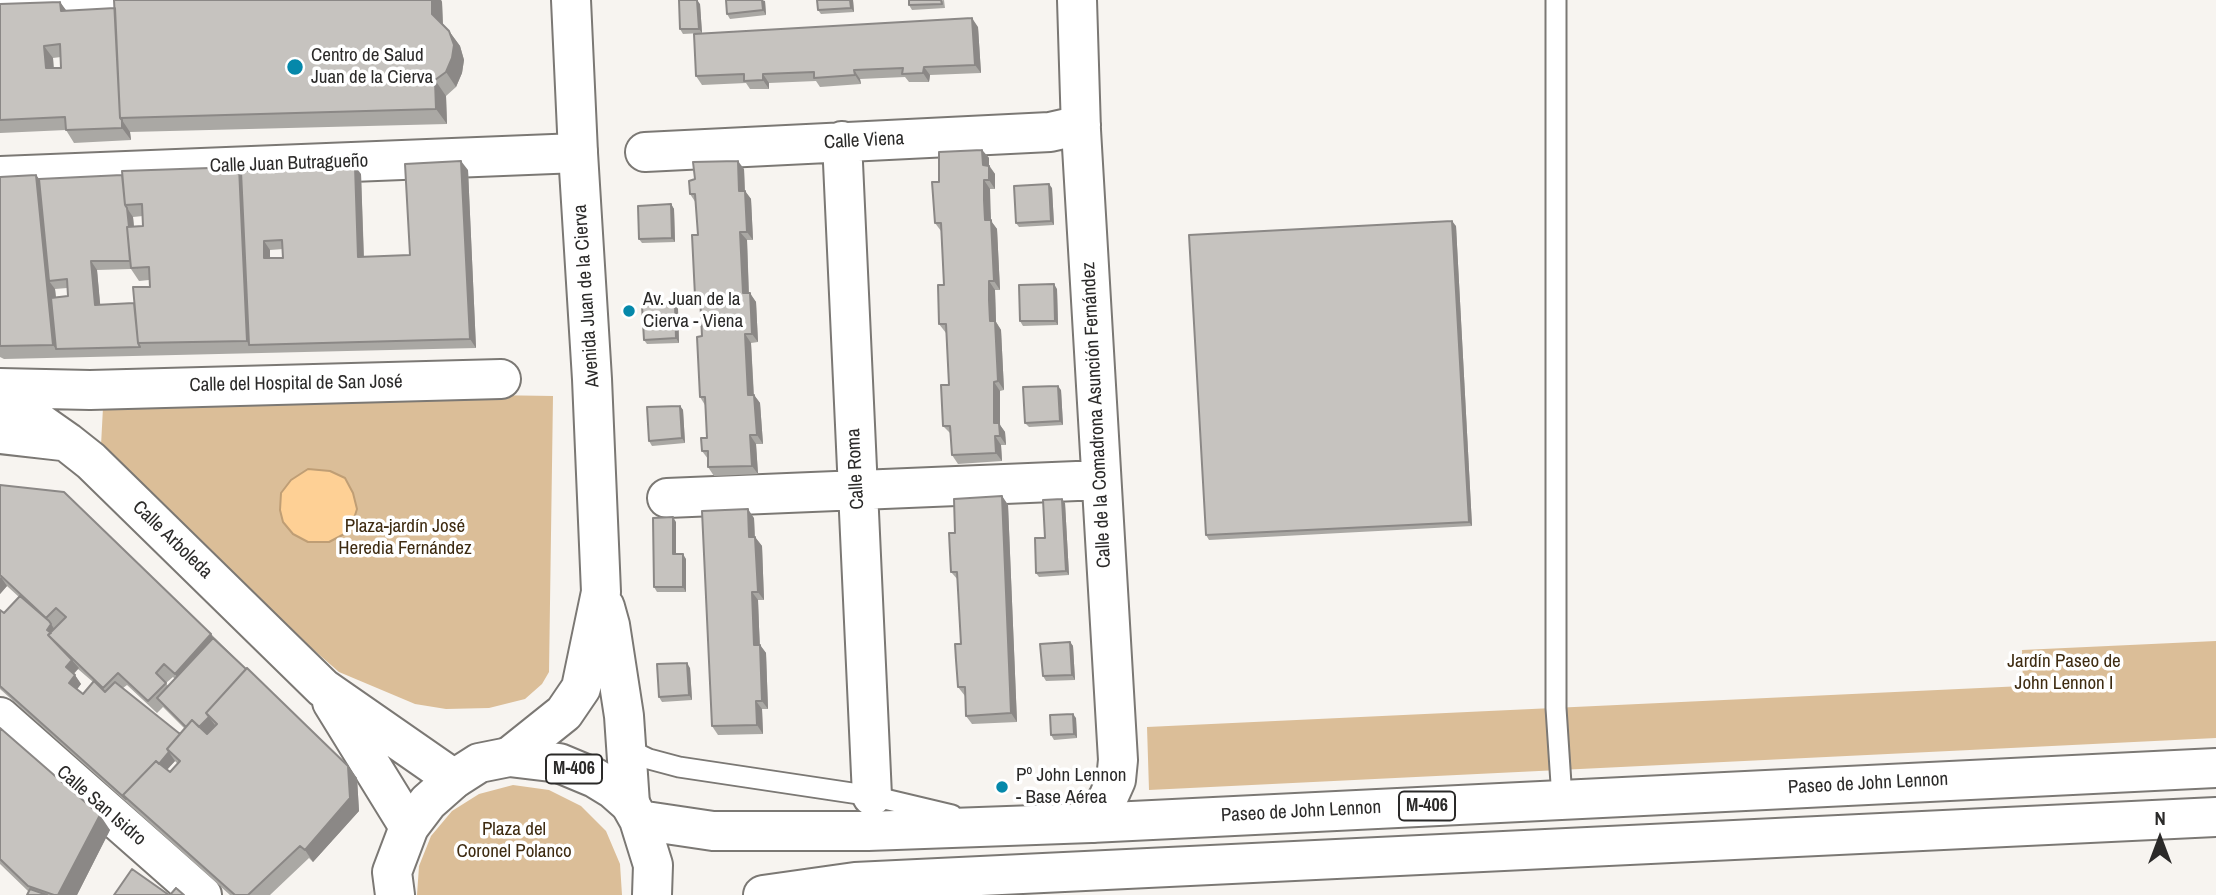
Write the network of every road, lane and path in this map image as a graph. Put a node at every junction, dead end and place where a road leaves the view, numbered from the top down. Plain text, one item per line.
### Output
1 (269, 0) edge
2 (571, 0) edge
3 (1077, 0) edge
4 (1556, 0) edge
5 (0, 10) edge
6 (1081, 125) junction
7 (842, 141) junction
8 (645, 152) dead end
9 (578, 153) junction
10 (0, 176) edge
11 (501, 379) dead end
12 (0, 388) edge
13 (90, 390) junction
14 (0, 395) edge
15 (0, 434) edge
16 (68, 442) junction
17 (1101, 480) junction
18 (857, 490) junction
19 (667, 498) dead end
20 (601, 592) junction
21 (323, 688) junction
22 (0, 717) edge
23 (626, 748) junction
24 (509, 757) junction
25 (2216, 768) edge
26 (454, 779) junction
27 (872, 796) junction
28 (1562, 799) junction
29 (634, 812) junction
30 (2216, 817) edge
31 (1091, 823) junction
32 (998, 826) junction
33 (409, 827) junction
34 (388, 887) edge
35 (202, 895) edge
36 (652, 895) edge
37 (763, 895) edge

1 - 5 main road
2 - 9 main road, Avenida Juan de la Cierva
3 - 6 main road, Calle de la Comadrona Asunción Fernández
4 - 28 lane
6 - 7 main road, Calle Viena
6 - 17 main road, Calle de la Comadrona Asunción Fernández
7 - 8 main road, Calle Viena
7 - 18 main road, Calle Roma
9 - 10 main road, Calle Juan Butragueño
9 - 20 main road, Avenida Juan de la Cierva
11 - 13 main road, Calle del Hospital de San José
12 - 13 main road, Calle del Hospital de San José
13 - 16 main road
14 - 16 main road
15 - 16 main road
16 - 21 main road, Calle Arboleda
17 - 18 main road
17 - 31 main road, Calle de la Comadrona Asunción Fernández
18 - 19 main road
18 - 27 main road, Calle Roma
20 - 23 main road, Avenida Juan de la Cierva
20 - 24 main road, Avenida Juan de la Cierva
21 - 26 main road, Calle Arboleda
21 - 33 main road, Calle Arboleda
22 - 35 main road, Calle San Isidro
23 - 27 lane
23 - 29 main road, Avenida Juan de la Cierva
24 - 26 main road, M-406
24 - 29 main road, M-406
25 - 28 main road, Paseo de John Lennon / M-406
26 - 33 main road, M-406
27 - 32 lane
28 - 31 main road, Paseo de John Lennon / M-406
29 - 32 main road, Paseo de John Lennon / M-406
29 - 36 main road, Avenida Juan de la Cierva
30 - 37 main road
31 - 32 main road, Paseo de John Lennon / M-406
33 - 34 main road, M-406

